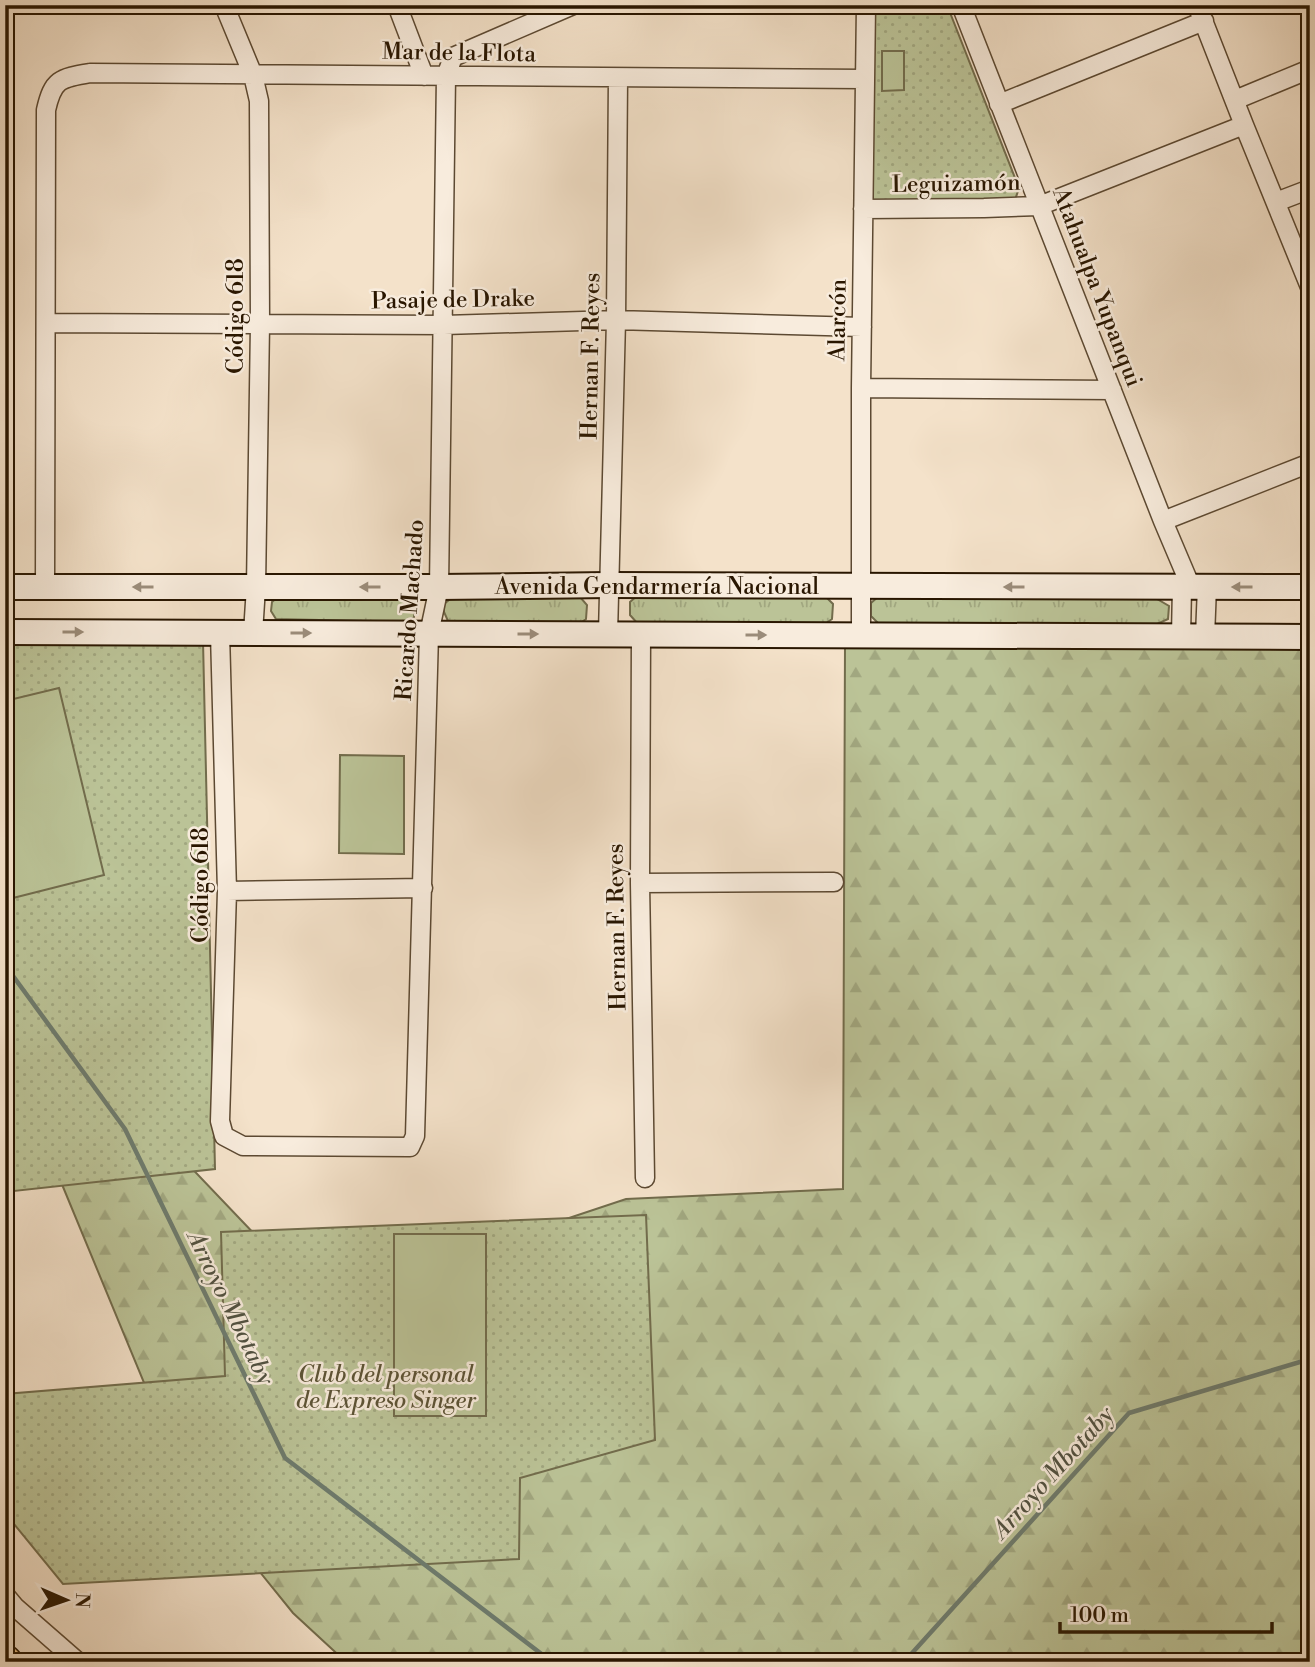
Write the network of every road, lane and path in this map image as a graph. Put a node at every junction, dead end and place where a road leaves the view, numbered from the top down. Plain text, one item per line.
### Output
1 (224, 5) edge
2 (397, 5) edge
3 (573, 5) edge
4 (866, 5) edge
5 (961, 5) edge
6 (1200, 13) edge
7 (1310, 69) edge
8 (253, 75) junction
9 (424, 76) junction
10 (446, 76) junction
11 (618, 78) junction
12 (864, 79) junction
13 (1235, 100) junction
14 (999, 104) junction
15 (1244, 125) junction
16 (1310, 189) edge
17 (1276, 202) junction
18 (1039, 206) junction
19 (863, 209) junction
20 (1310, 287) edge
21 (616, 320) junction
22 (46, 323) junction
23 (260, 324) junction
24 (444, 325) junction
25 (862, 327) junction
26 (861, 388) junction
27 (1112, 390) junction
28 (1310, 463) edge
29 (1163, 521) junction
30 (610, 585) junction
31 (5, 587) edge
32 (45, 587) junction
33 (256, 587) junction
34 (439, 587) junction
35 (860, 587) junction
36 (1193, 587) junction
37 (1310, 587) edge
38 (5, 632) edge
39 (220, 633) junction
40 (253, 633) junction
41 (429, 634) junction
42 (608, 634) junction
43 (641, 634) junction
44 (861, 635) junction
45 (1193, 637) junction
46 (1310, 637) edge
47 (834, 882) dead end
48 (639, 883) junction
49 (423, 888) junction
50 (227, 891) junction
51 (224, 1136) joint
52 (645, 1178) dead end
53 (8, 1606) edge
54 (78, 1662) edge

1 - 8 street, Código 618
2 - 9 street
3 - 10 street
4 - 12 street, Alarcón
5 - 14 street, Atahualpa Yupanqui
6 - 13 street
6 - 14 street
7 - 13 street
8 - 9 street, Mar de la Flota
8 - 22 street, Mar de la Flota
8 - 23 street, Código 618
9 - 10 street, Mar de la Flota
10 - 11 street, Mar de la Flota
10 - 24 street, Ricardo Machado
11 - 12 street, Mar de la Flota
11 - 21 street, Hernan F. Reyes
12 - 19 street, Alarcón
13 - 15 street
14 - 18 street, Atahualpa Yupanqui
15 - 17 street
15 - 18 street, Leguizamón
16 - 17 street
17 - 20 street
18 - 19 street, Leguizamón
18 - 27 street, Atahualpa Yupanqui
19 - 25 street, Alarcón
21 - 24 street, Pasaje de Drake
21 - 25 street, Pasaje de Drake
21 - 30 street, Hernan F. Reyes
22 - 23 street, Pasaje de Drake
22 - 32 street
23 - 24 street, Pasaje de Drake
23 - 33 street, Código 618
24 - 34 street, Ricardo Machado
25 - 26 street, Alarcón
26 - 27 street
26 - 35 street, Alarcón
27 - 29 street, Atahualpa Yupanqui
28 - 29 street
29 - 36 street, Atahualpa Yupanqui
30 - 34 street, Avenida Gendarmería Nacional
30 - 35 street, Avenida Gendarmería Nacional
30 - 42 street, Hernan F. Reyes
31 - 32 street, Avenida Gendarmería Nacional
33 -> 32 street, Avenida Gendarmería Nacional
34 -> 33 street, Avenida Gendarmería Nacional
33 - 40 street, Código 618
34 - 41 street, Ricardo Machado
36 -> 35 street, Avenida Gendarmería Nacional
35 - 44 street, Alarcón
37 -> 36 street, Avenida Gendarmería Nacional
36 - 45 street
36 - 45 street
38 -> 39 street
39 - 40 street
39 - 50 street, Código 618
40 -> 41 street
41 -> 42 street
41 - 49 street, Ricardo Machado
42 - 43 street
43 -> 44 street
43 - 48 street, Hernan F. Reyes
44 - 45 street
45 - 46 street
47 - 48 street
48 - 52 street, Hernan F. Reyes
49 - 50 street
49 - 51 street, Ricardo Machado
50 - 51 street, Código 618
53 - 54 street

